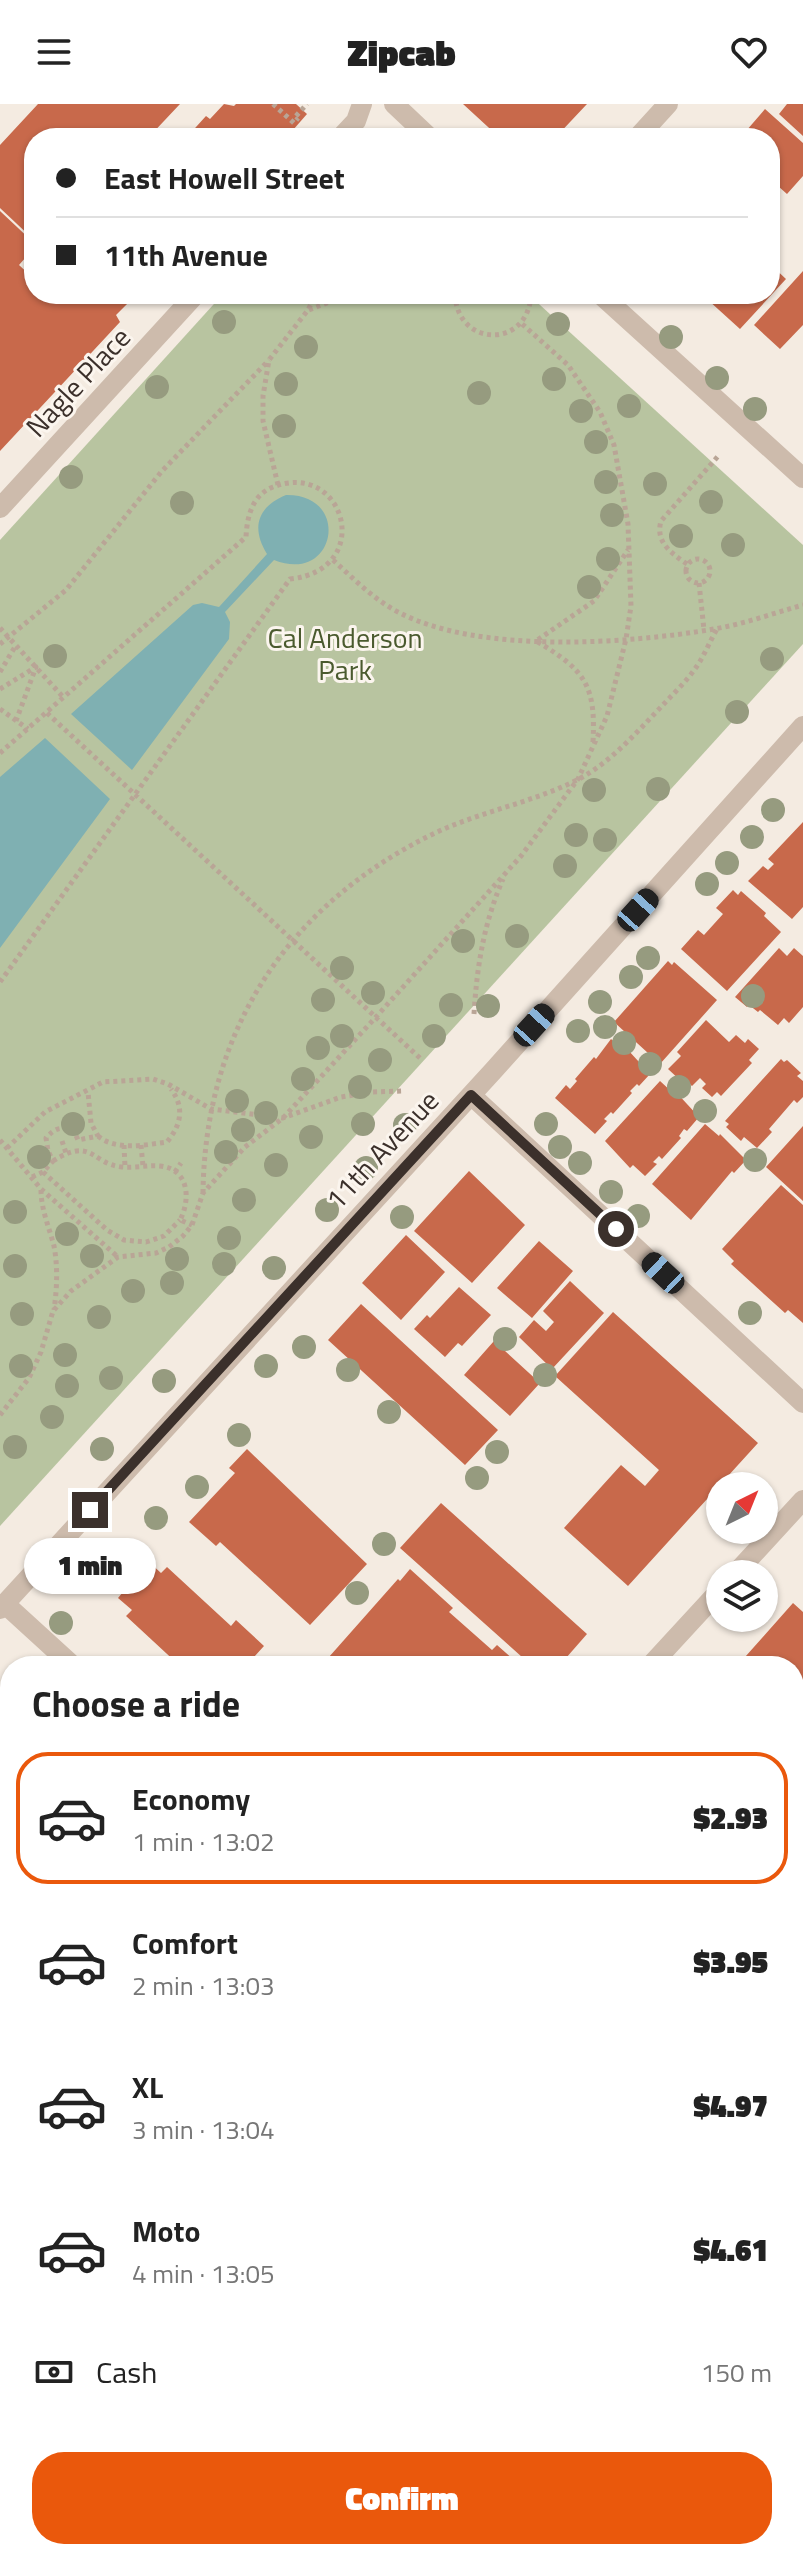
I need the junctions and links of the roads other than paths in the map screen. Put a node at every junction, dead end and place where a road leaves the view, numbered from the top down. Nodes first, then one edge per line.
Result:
1 (362, 104) edge
2 (394, 104) edge
3 (668, 104) edge
4 (349, 128) edge
5 (419, 128) edge
6 (646, 128) edge
7 (187, 304) edge
8 (611, 304) edge
9 (803, 478) edge
10 (0, 508) edge
11 (803, 726) edge
12 (471, 1095) junction
13 (803, 1403) edge
14 (803, 1500) edge
15 (748, 1560) edge
16 (706, 1605) edge
17 (2, 1607) edge
18 (61, 1656) edge
19 (659, 1656) edge

1 - 4 street
2 - 5 street
3 - 6 street
7 - 10 street, Nagle Place
8 - 9 street
11 - 12 street, 11th Avenue
12 - 13 street
12 - 17 street, 11th Avenue
14 - 15 street
16 - 19 street
17 - 18 street

